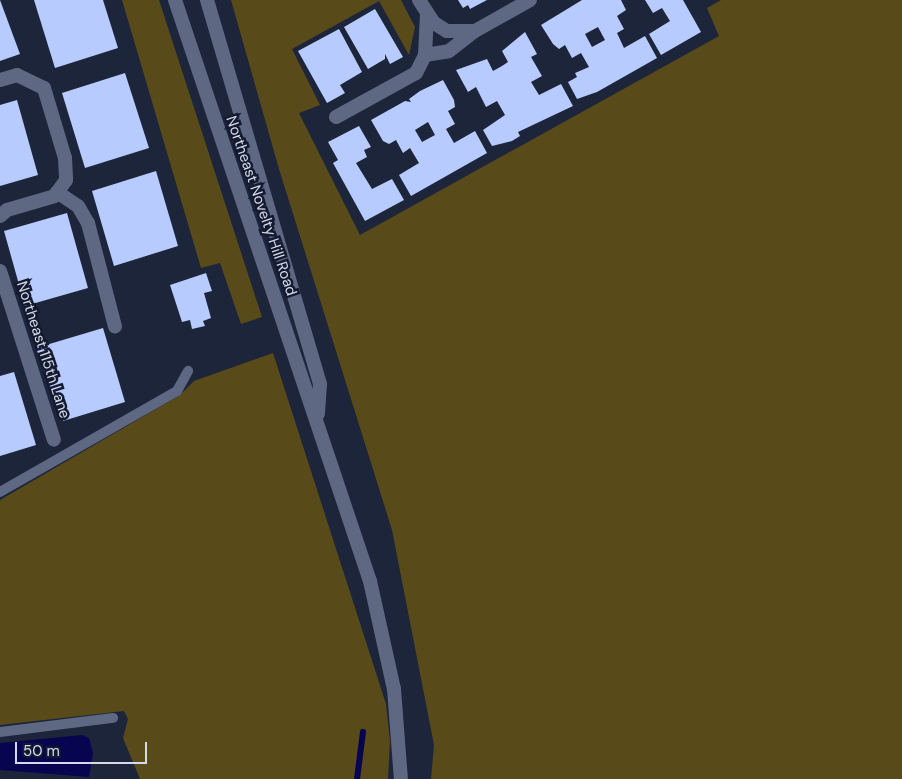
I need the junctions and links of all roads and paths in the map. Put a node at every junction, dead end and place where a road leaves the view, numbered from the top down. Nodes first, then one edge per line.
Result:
1 (175, 0) edge
2 (207, 0) edge
3 (419, 0) edge
4 (530, 0) edge
5 (427, 14) junction
6 (475, 31) junction
7 (426, 55) junction
8 (0, 80) edge
9 (336, 118) dead end
10 (57, 192) junction
11 (0, 216) edge
12 (0, 271) edge
13 (115, 327) dead end
14 (188, 371) dead end
15 (318, 422) junction
16 (54, 440) dead end
17 (0, 492) edge
18 (113, 718) dead end
19 (0, 732) edge
20 (401, 779) edge

1 - 15 main road, Northeast Novelty Hill Road
2 - 15 main road, Northeast Novelty Hill Road
3 - 5 main road
4 - 6 main road
5 - 6 main road
5 - 7 main road
6 - 7 main road
7 - 9 main road
8 - 10 main road
10 - 11 main road
10 - 13 main road
12 - 16 main road, Northeast 115th Lane
14 - 17 lane
15 - 20 main road, Northeast Novelty Hill Road
18 - 19 lane

